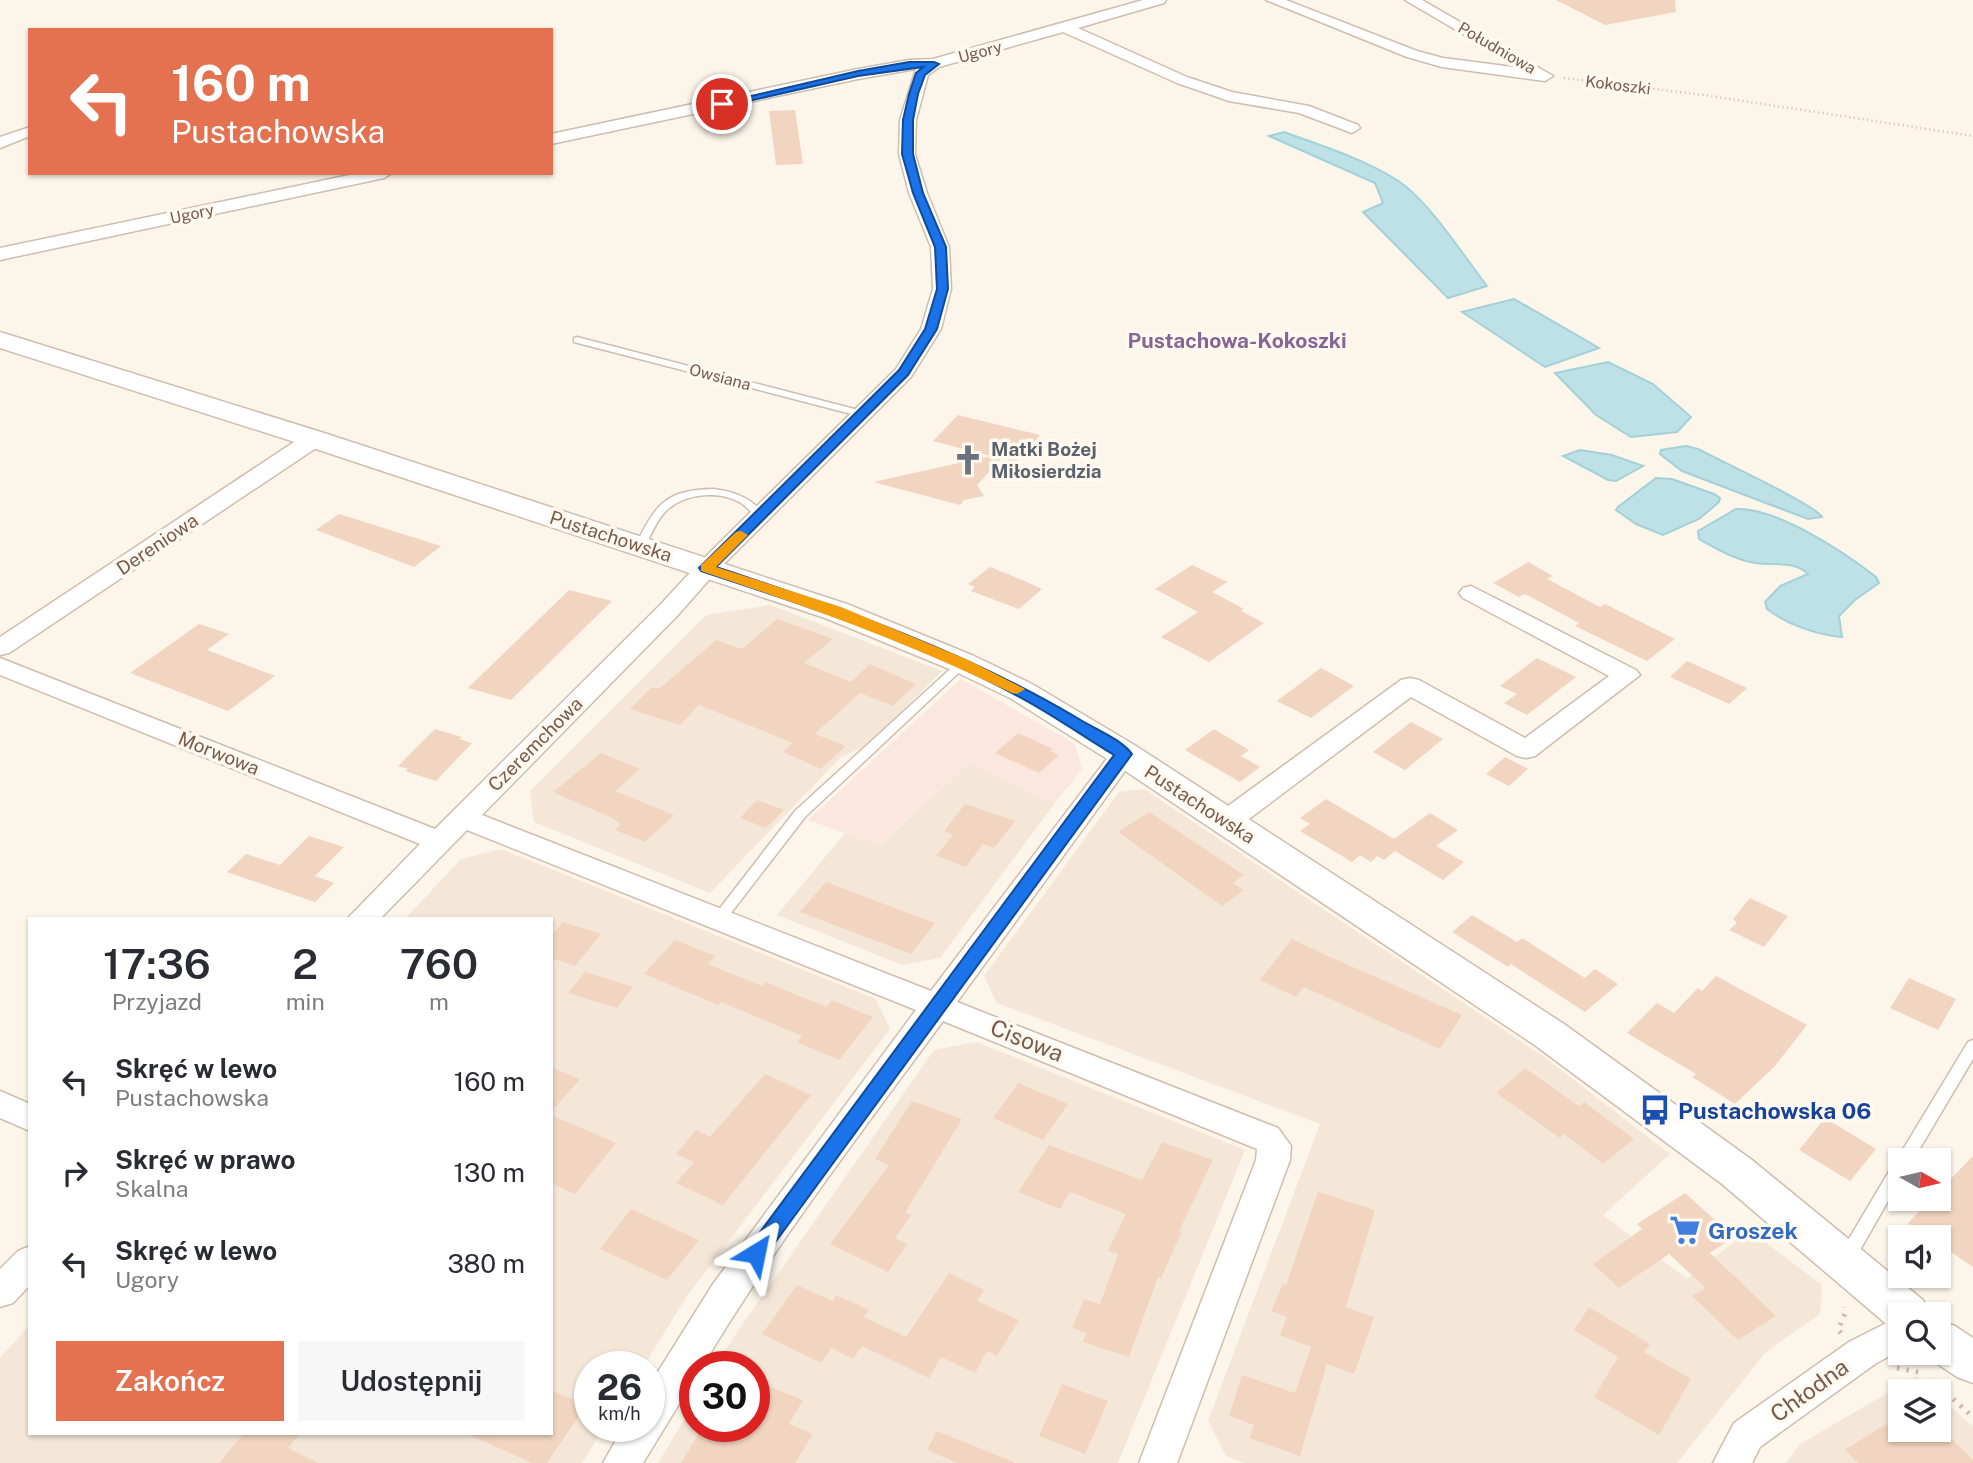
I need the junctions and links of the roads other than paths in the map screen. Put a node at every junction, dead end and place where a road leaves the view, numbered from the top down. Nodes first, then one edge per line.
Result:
1 (1159, 0) edge
2 (1272, 0) edge
3 (1412, 0) edge
4 (1066, 28) junction
5 (934, 64) junction
6 (1352, 128) dead end
7 (28, 131) edge
8 (553, 139) edge
9 (0, 143) edge
10 (375, 175) edge
11 (0, 254) edge
12 (0, 340) edge
13 (578, 340) dead end
14 (863, 414) junction
15 (314, 439) junction
16 (761, 516) junction
17 (640, 546) junction
18 (706, 568) junction
19 (1471, 593) dead end
20 (0, 648) edge
21 (963, 663) junction
22 (0, 666) edge
23 (1124, 754) junction
24 (461, 817) junction
25 (1227, 821) junction
26 (438, 841) junction
27 (364, 917) edge
28 (719, 919) junction
29 (939, 1005) junction
30 (1973, 1046) edge
31 (0, 1104) edge
32 (28, 1117) edge
33 (1912, 1148) edge
34 (1888, 1187) edge
35 (1844, 1262) junction
36 (28, 1263) edge
37 (0, 1292) edge
38 (1892, 1302) edge
39 (1888, 1338) edge
40 (1951, 1348) edge
41 (1973, 1363) edge
42 (665, 1394) edge
43 (635, 1442) edge
44 (1160, 1462) edge
45 (622, 1463) edge
46 (1732, 1463) edge

1 - 4 street, Ugory
2 - 3 street, Południowa
4 - 5 street, Ugory
4 - 6 street
5 - 8 street, Ugory
5 - 14 street, Czeremchowa
7 - 9 street
10 - 11 street, Ugory
12 - 15 street, Pustachowska
13 - 14 lane, Owsiana
14 - 16 street, Czeremchowa
15 - 17 street, Pustachowska
15 - 20 street, Dereniowa
16 - 17 lane
16 - 18 street, Czeremchowa
17 - 18 street, Pustachowska
18 - 21 street, Pustachowska
18 - 24 street, Czeremchowa
19 - 25 street
21 - 23 street, Pustachowska
21 - 28 lane
22 - 26 street, Morwowa
23 - 25 street, Pustachowska
23 - 29 street
24 - 26 street, Czeremchowa
24 - 28 street, Cisowa
25 - 35 street, Pustachowska
26 - 27 street, Czeremchowa
28 - 29 street, Cisowa
29 - 42 street
29 - 44 street, Cisowa
30 - 33 lane
31 - 32 street
34 - 35 lane
35 - 38 street, Pustachowska
36 - 37 street
39 - 46 street, Chłodna
40 - 41 street
43 - 45 street

